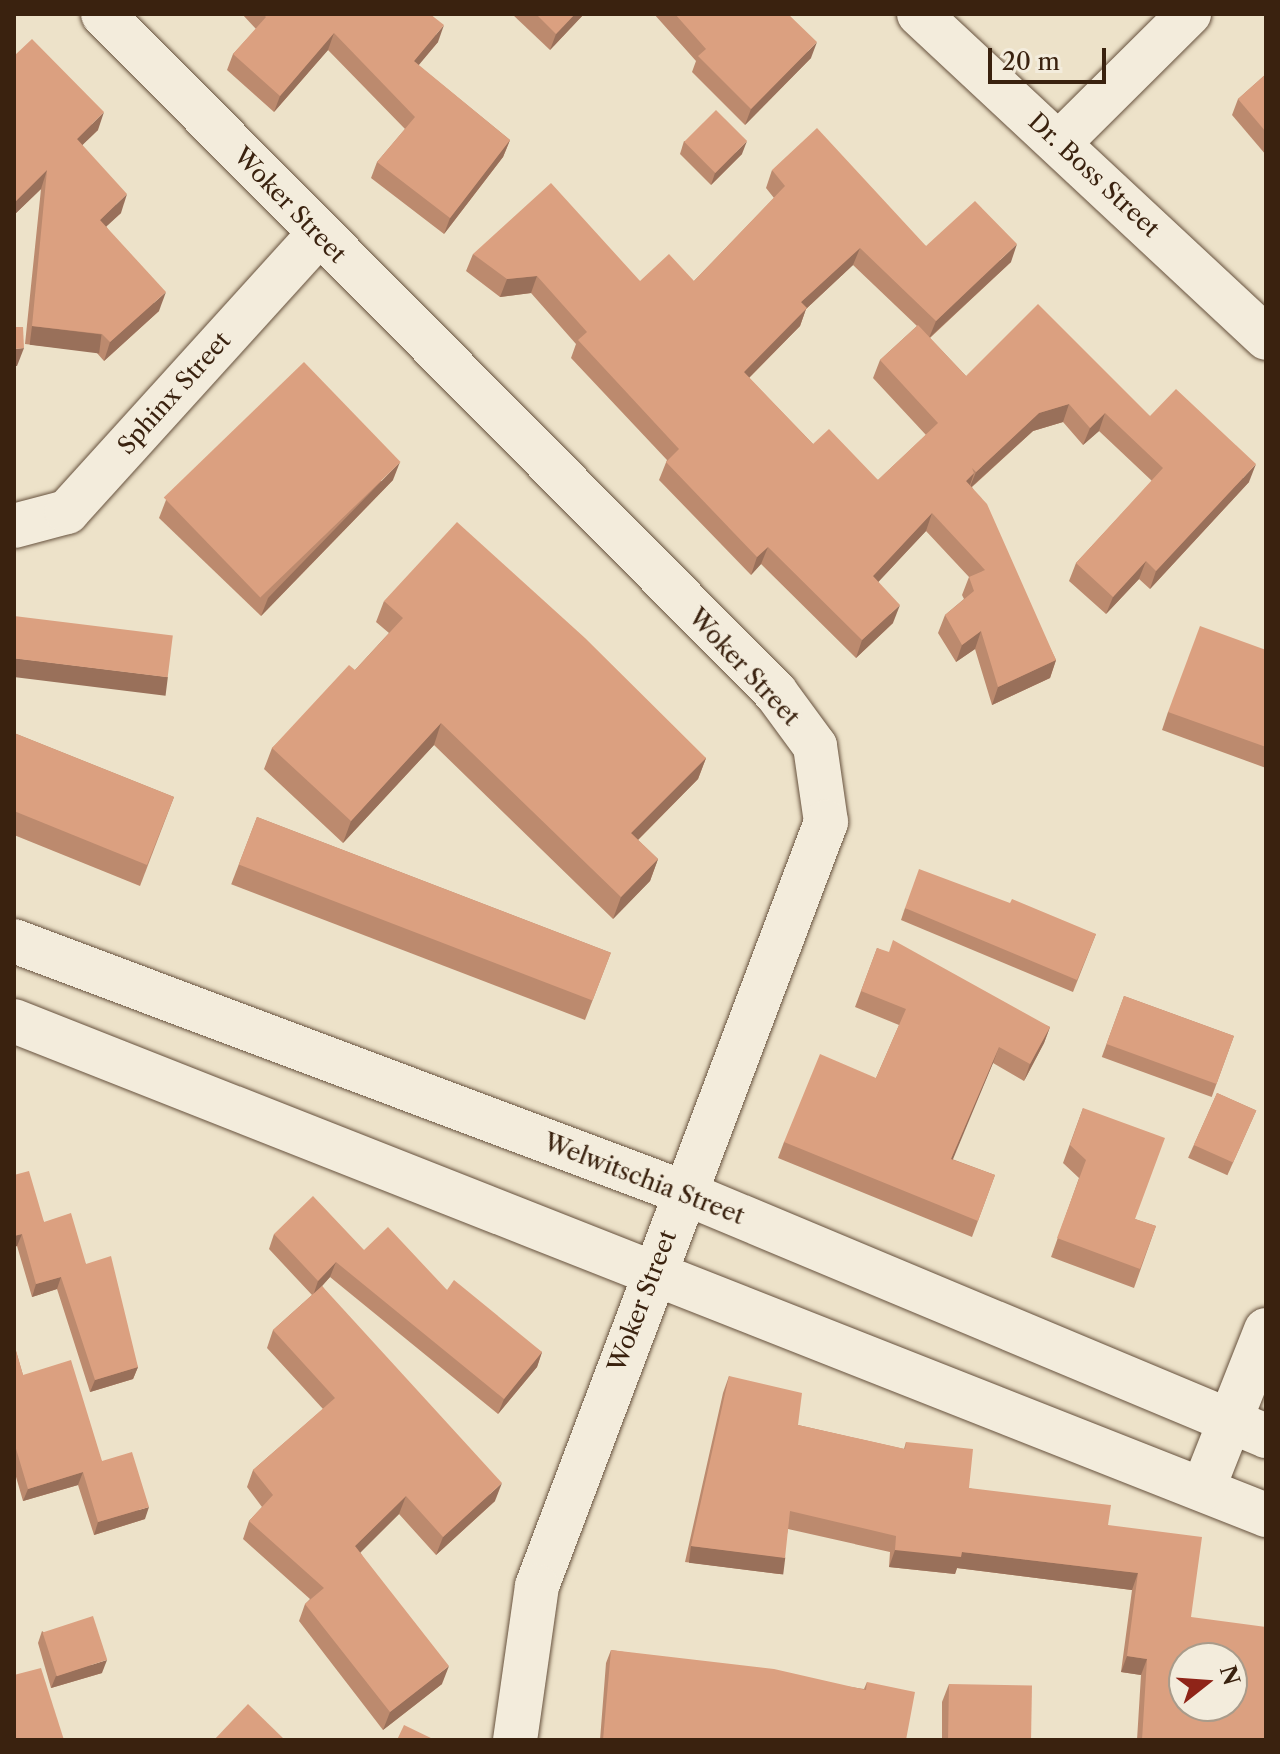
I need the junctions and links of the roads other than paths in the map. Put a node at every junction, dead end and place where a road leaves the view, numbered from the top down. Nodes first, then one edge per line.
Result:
1 (103, 14) edge
2 (919, 14) edge
3 (1189, 14) edge
4 (1060, 142) junction
5 (318, 235) junction
6 (1266, 338) edge
7 (14, 526) edge
8 (14, 941) edge
9 (14, 1021) edge
10 (685, 1193) junction
11 (654, 1270) junction
12 (1266, 1330) edge
13 (1247, 1429) edge
14 (1203, 1489) junction
15 (1266, 1515) edge
16 (515, 1740) edge

1 - 5 street, Woker Street
2 - 4 street, Dr. Boss Street
3 - 4 street
4 - 6 street, Dr. Boss Street
5 - 7 street, Sphinx Street
5 - 10 street, Woker Street
8 - 10 street, Welwitschia Street
9 - 11 street
10 - 11 street, Woker Street
10 - 13 street, Welwitschia Street
11 - 14 street
11 - 16 street, Woker Street
12 - 13 street
13 - 14 street
14 - 15 street

